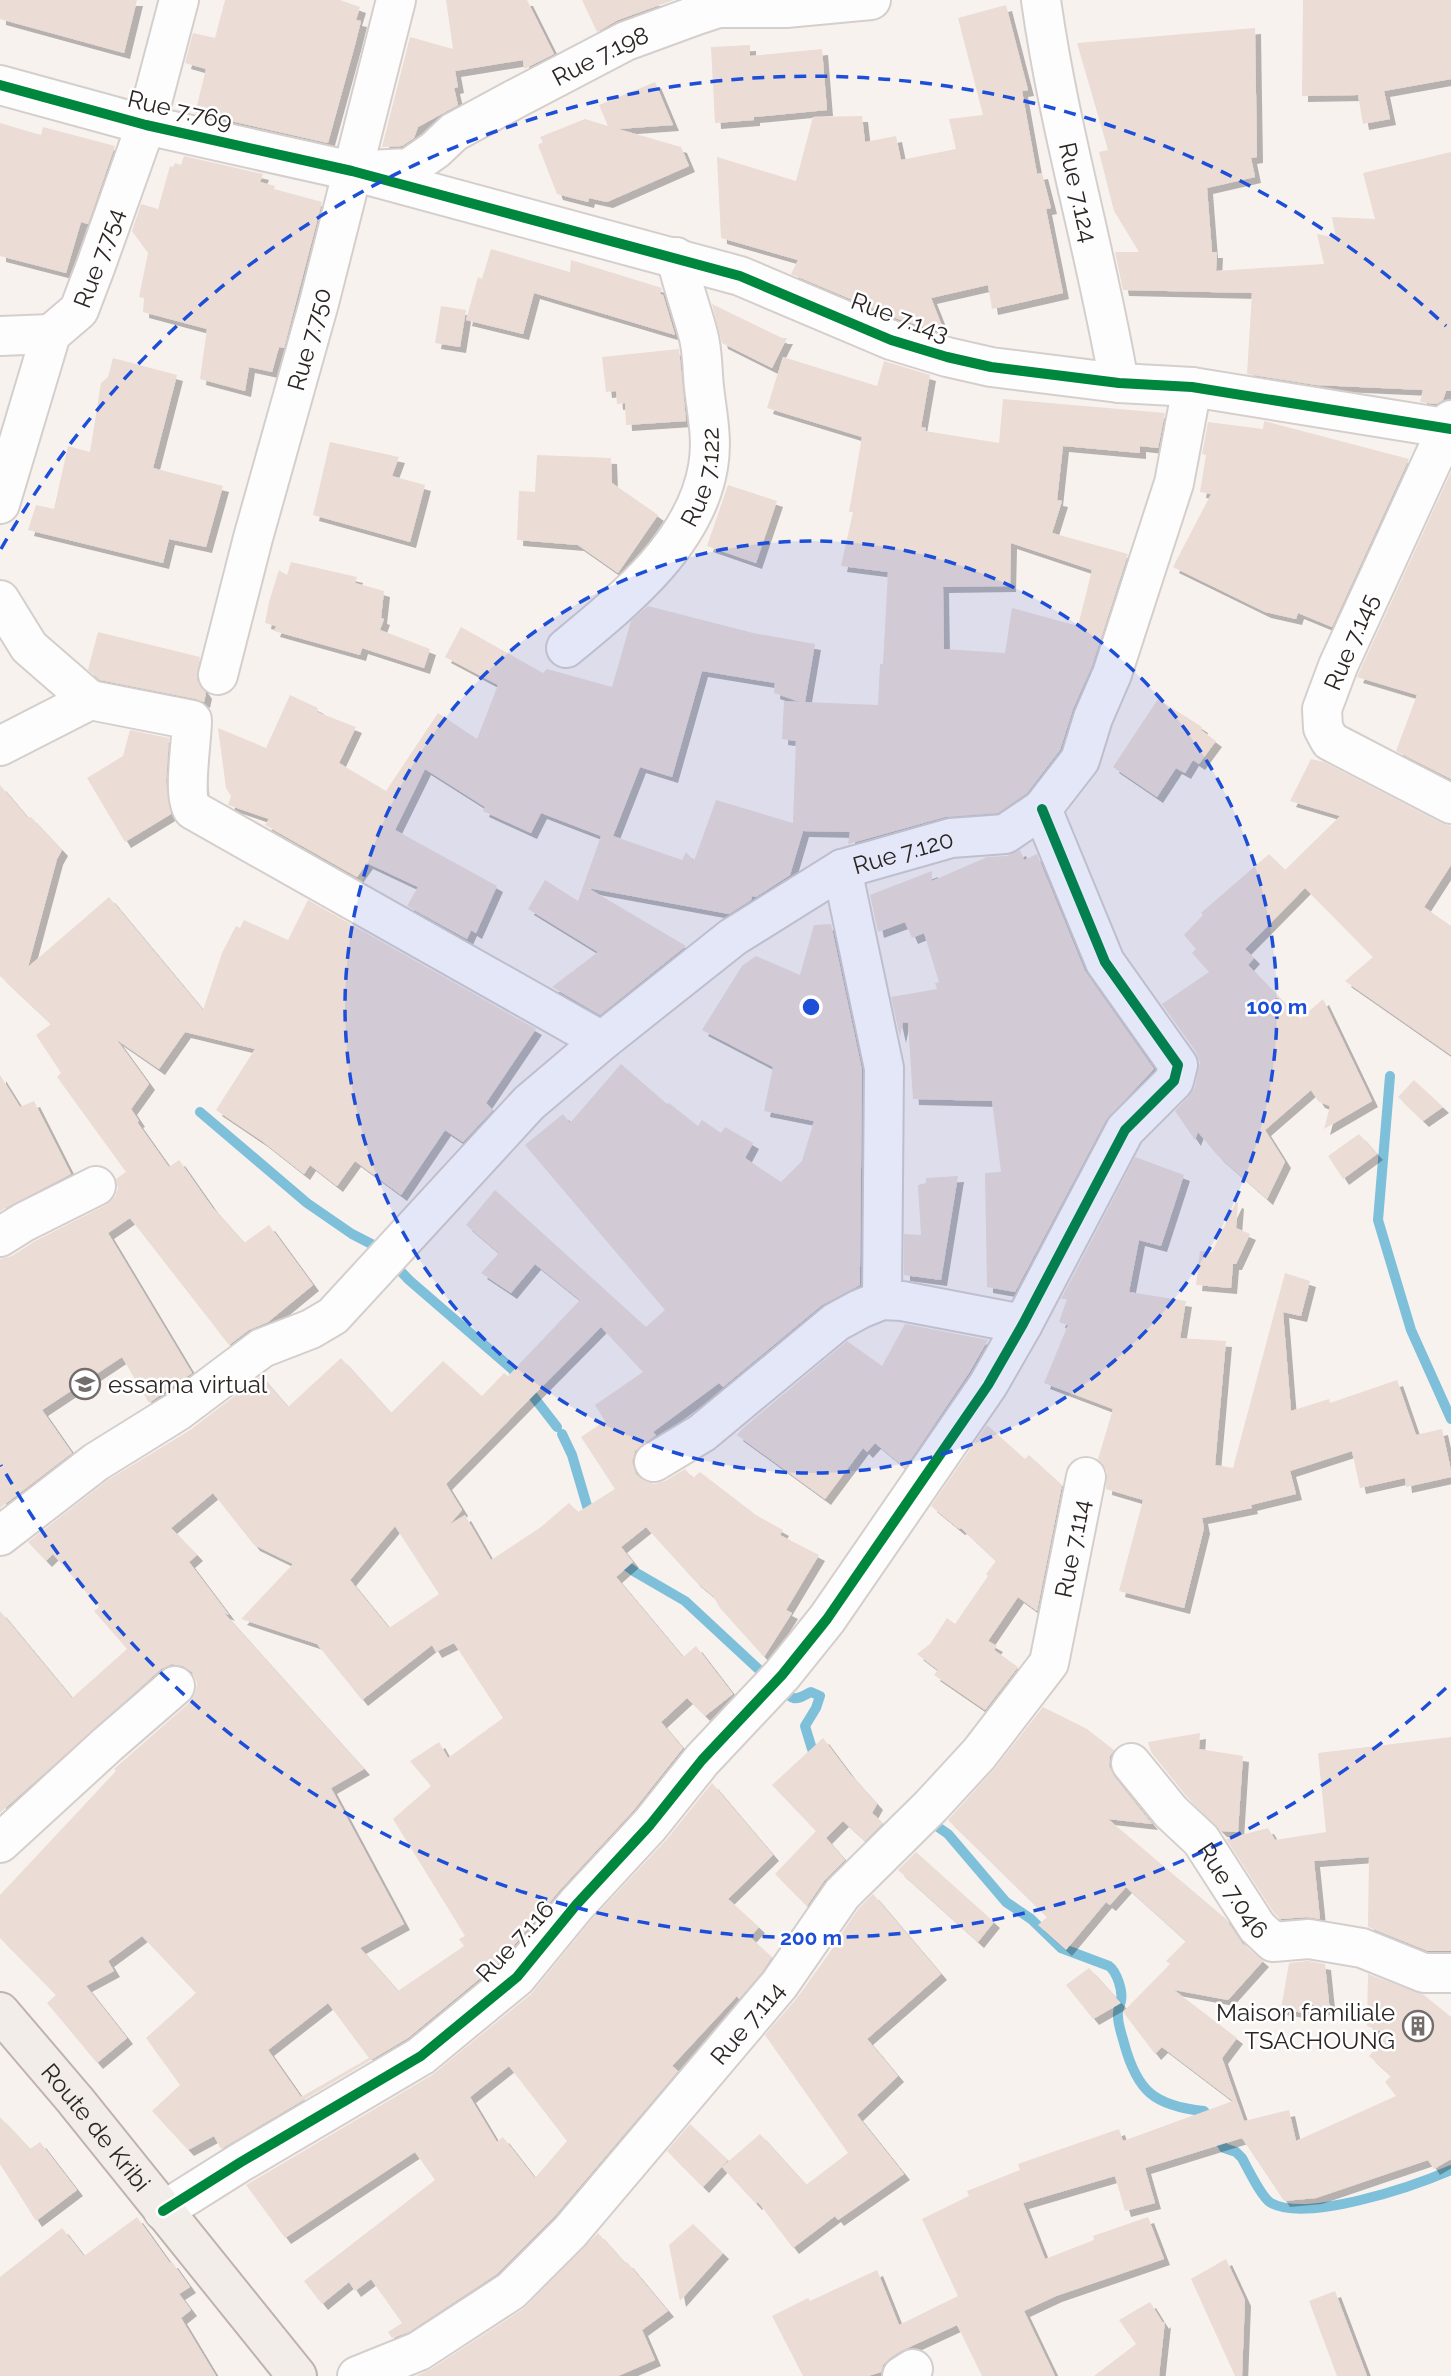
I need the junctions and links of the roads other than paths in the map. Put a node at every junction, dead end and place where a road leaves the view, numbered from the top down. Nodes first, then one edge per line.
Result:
1 (179, 0) edge
2 (396, 0) edge
3 (871, 0) edge
4 (1041, 0) edge
5 (0, 85) edge
6 (146, 125) junction
7 (352, 171) junction
8 (676, 257) junction
9 (51, 334) junction
10 (0, 337) edge
11 (1119, 383) junction
12 (1192, 387) junction
13 (1450, 426) edge
14 (0, 504) edge
15 (0, 600) edge
16 (566, 648) dead end
17 (218, 676) dead end
18 (90, 700) junction
19 (0, 746) edge
20 (1451, 804) edge
21 (1042, 809) junction
22 (842, 869) junction
23 (602, 1041) junction
24 (96, 1186) dead end
25 (0, 1237) edge
26 (882, 1300) junction
27 (1023, 1324) junction
28 (654, 1462) dead end
29 (1086, 1477) dead end
30 (0, 1536) edge
31 (175, 1686) dead end
32 (1130, 1763) dead end
33 (0, 1843) edge
34 (1451, 1973) edge
35 (0, 2012) edge
36 (163, 2211) junction
37 (297, 2376) edge
38 (357, 2376) edge

1 - 6 street, Rue 7.754
2 - 7 street, Rue 7.750
3 - 7 street, Rue 7.198
4 - 11 street, Rue 7.124
5 - 6 street, Rue 7.769
6 - 7 street, Rue 7.769
6 - 9 street, Rue 7.754
7 - 8 street, Rue 7.143
7 - 17 street, Rue 7.750
8 - 11 street, Rue 7.143
8 - 16 street, Rue 7.122
9 - 10 street
9 - 14 street
11 - 12 street, Rue 7.143
12 - 13 street, Rue 7.143
12 - 21 street, Rue 7.120
13 - 20 street, Rue 7.145
15 - 18 street
18 - 19 street
18 - 23 street
21 - 22 street, Rue 7.120
21 - 27 street, Rue 7.116
22 - 23 street
22 - 26 street, Rue 7.120
23 - 30 street
24 - 25 street
26 - 27 street
26 - 28 street
27 - 36 street, Rue 7.116
29 - 38 street, Rue 7.114
31 - 33 street
32 - 34 street, Rue 7.046
35 - 36 main road, Route de Kribi
36 - 37 main road, Route de Kribi

